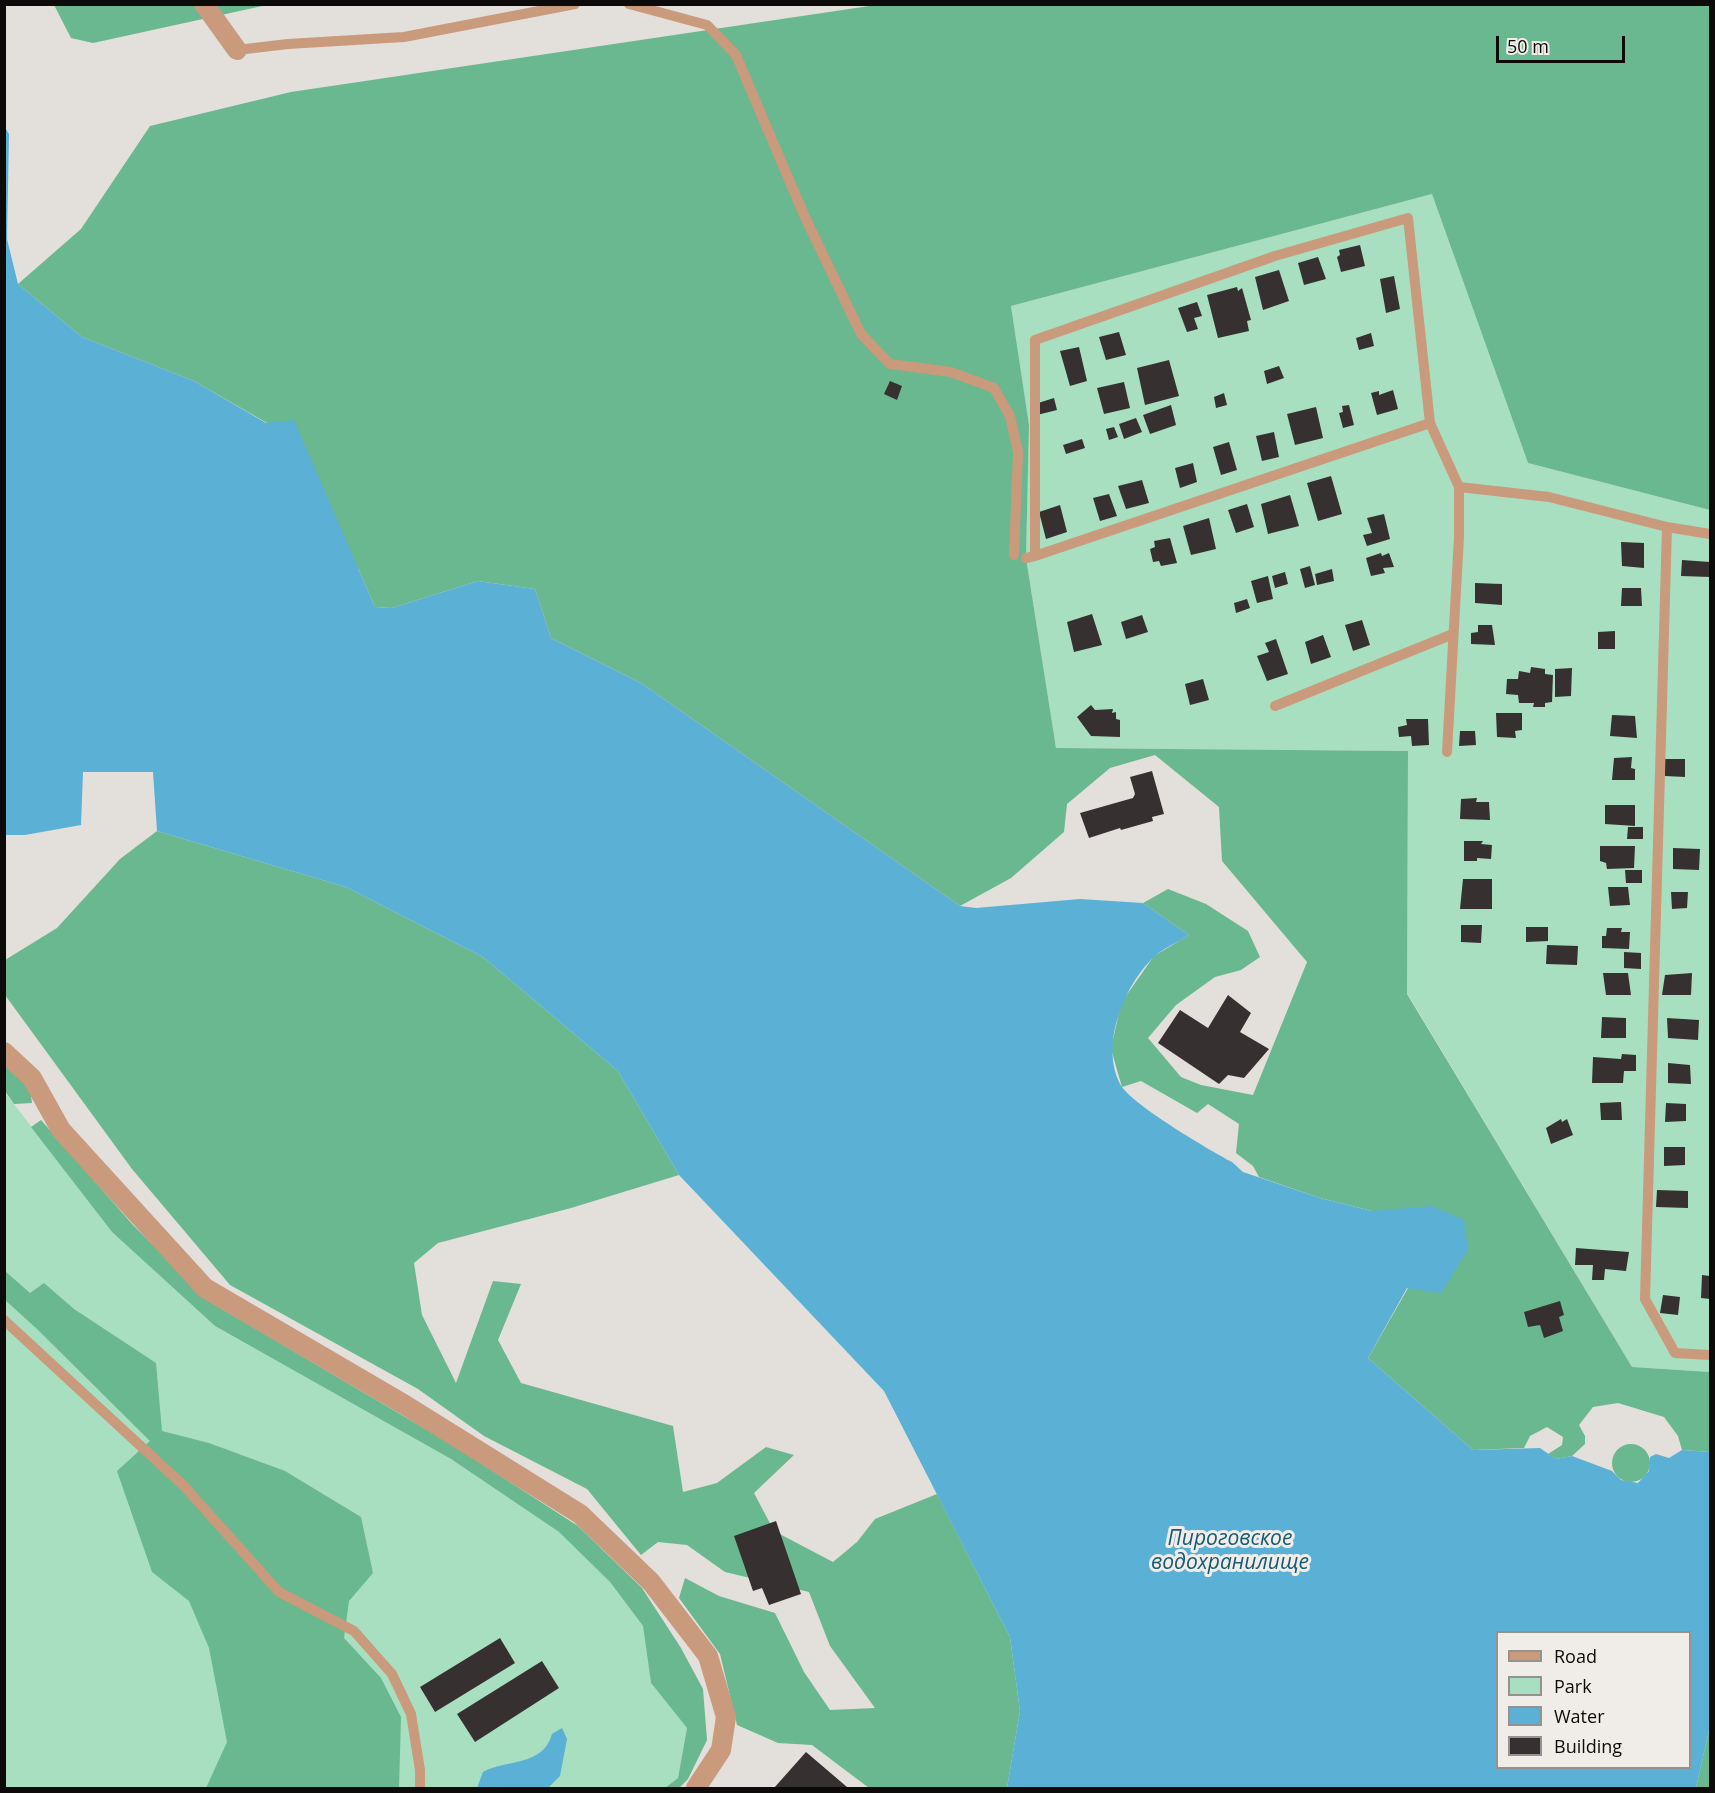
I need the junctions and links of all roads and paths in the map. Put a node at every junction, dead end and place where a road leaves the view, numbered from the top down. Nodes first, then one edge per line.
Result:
1 (204, 4) edge
2 (575, 4) edge
3 (629, 4) edge
4 (237, 50) joint
5 (1430, 423) junction
6 (1459, 487) junction
7 (1667, 527) junction
8 (1710, 534) edge
9 (1014, 555) dead end
10 (1453, 634) junction
11 (1275, 706) dead end
12 (1447, 752) dead end
13 (4, 1052) edge
14 (4, 1320) edge
15 (1710, 1355) edge
16 (420, 1788) edge
17 (696, 1788) edge

1 - 4 street
2 - 4 lane
3 - 9 lane
5 - 5 lane
5 - 6 lane
6 - 7 lane
6 - 10 lane
7 - 8 lane
7 - 15 lane
10 - 11 lane
10 - 12 lane
13 - 17 street
14 - 16 lane

